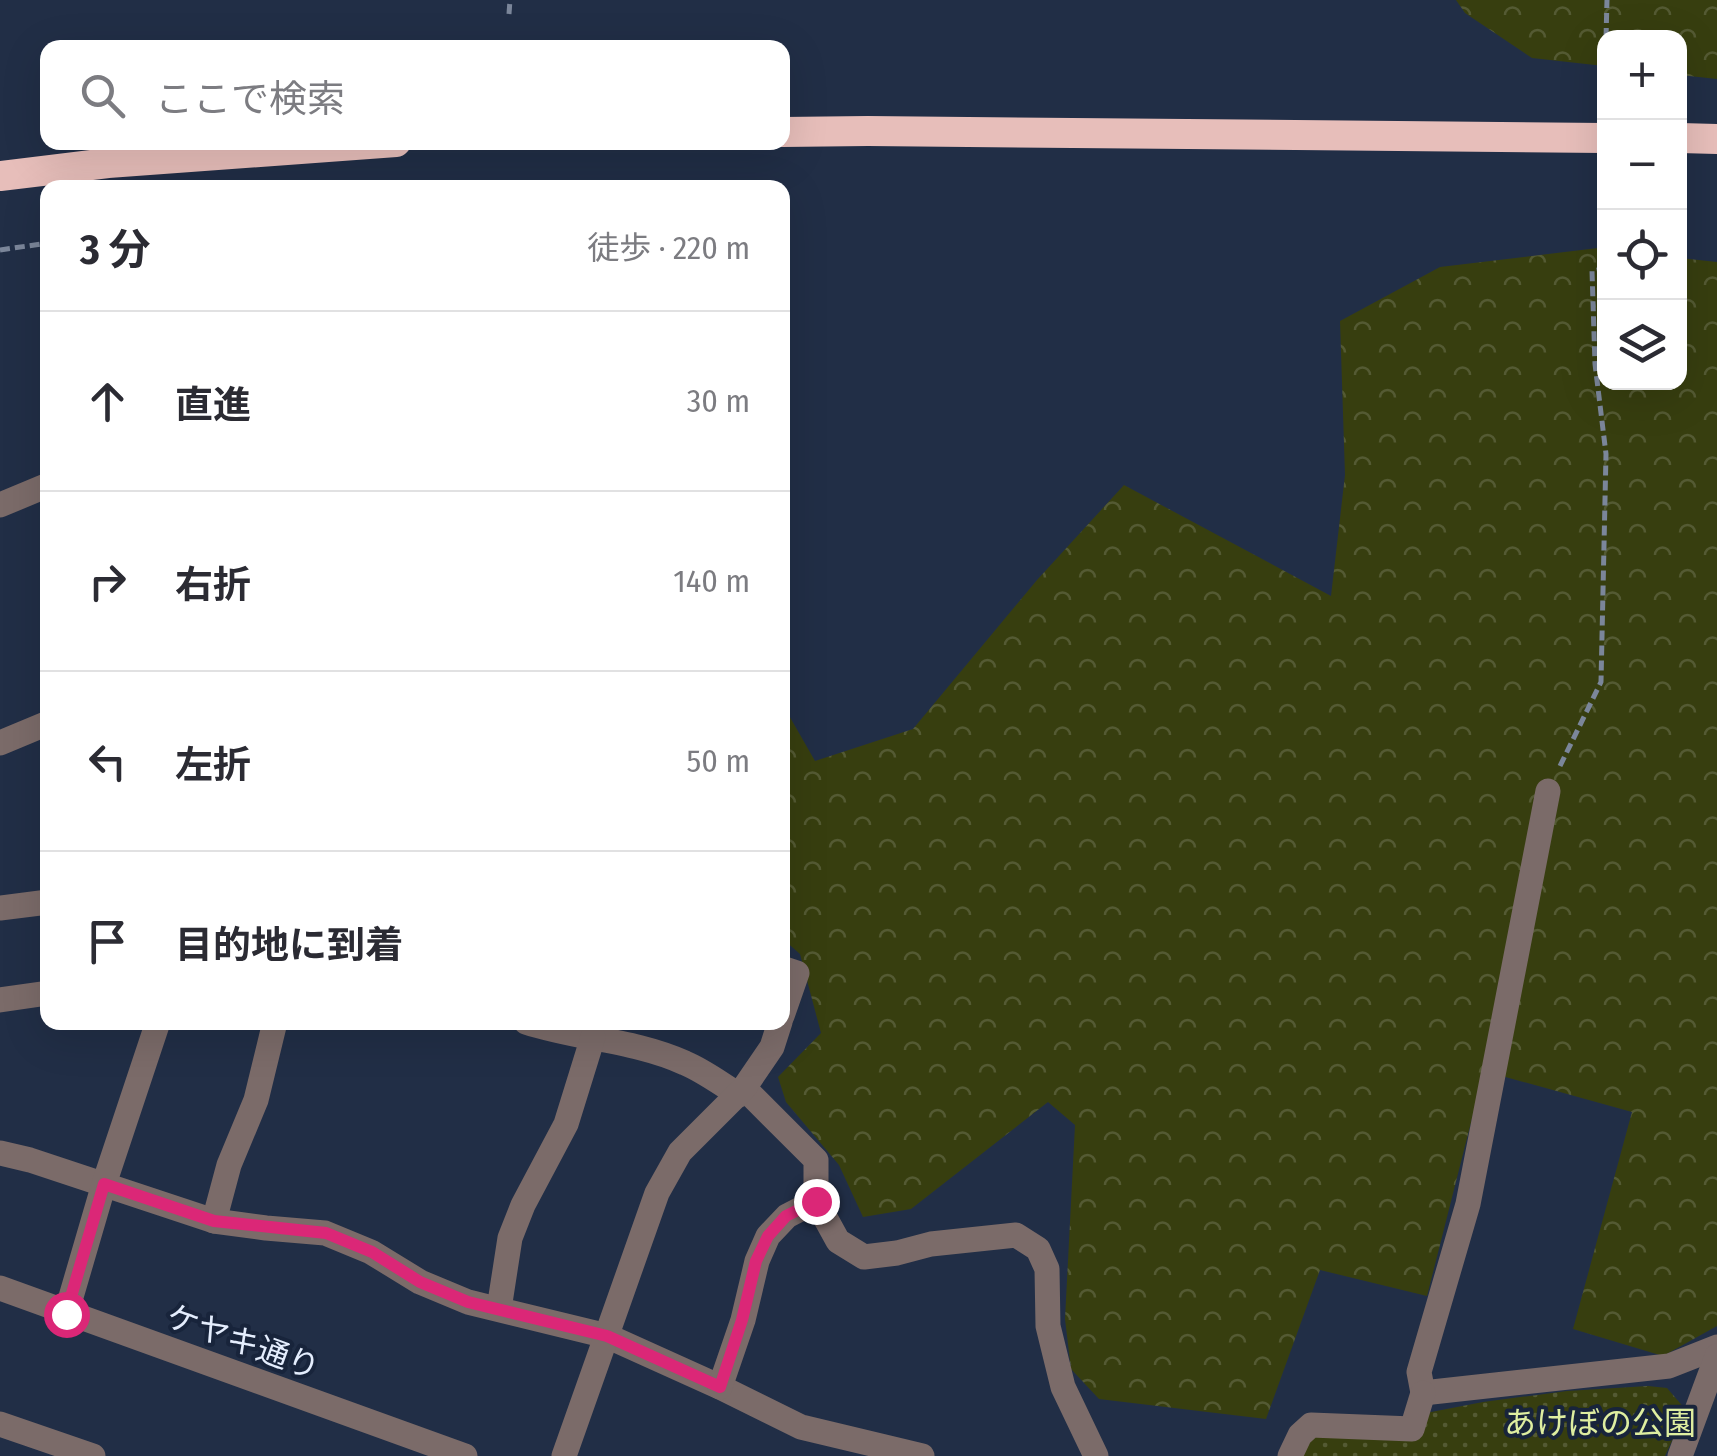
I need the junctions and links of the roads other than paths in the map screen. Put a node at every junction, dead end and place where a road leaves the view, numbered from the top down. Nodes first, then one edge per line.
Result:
1 (790, 132) edge
2 (1597, 138) edge
3 (1687, 138) edge
4 (1717, 139) edge
5 (286, 150) edge
6 (0, 176) edge
7 (40, 488) edge
8 (0, 505) edge
9 (40, 729) edge
10 (0, 743) edge
11 (1548, 791) road end
12 (40, 903) edge
13 (0, 908) edge
14 (790, 971) edge
15 (790, 993) edge
16 (40, 994) edge
17 (0, 1000) edge
18 (155, 1030) edge
19 (273, 1030) edge
20 (551, 1030) edge
21 (777, 1030) edge
22 (593, 1037) junction
23 (741, 1091) junction
24 (0, 1153) edge
25 (104, 1184) junction
26 (816, 1201) junction
27 (214, 1221) junction
28 (0, 1288) edge
29 (499, 1308) junction
30 (66, 1314) junction
31 (607, 1336) junction
32 (1717, 1347) edge
33 (1717, 1356) edge
34 (720, 1387) junction
35 (1423, 1393) junction
36 (0, 1424) edge
37 (93, 1456) edge
38 (465, 1456) edge
39 (564, 1456) edge
40 (922, 1456) edge
41 (1096, 1456) edge
42 (1290, 1456) edge
43 (1680, 1456) edge

1 - 2 highway
3 - 4 highway
5 - 6 highway
7 - 8 street
9 - 10 street
11 - 35 street
12 - 13 street
14 - 15 street
16 - 17 street
18 - 25 street
19 - 27 street
20 - 22 street
21 - 23 street
22 - 23 street
22 - 29 street
23 - 26 street
23 - 31 street
24 - 25 street
25 - 27 street
25 - 30 street
26 - 34 street
26 - 41 street
27 - 29 street
28 - 30 street, ケヤキ通り
29 - 31 street
30 - 38 street, ケヤキ通り
31 - 34 street
31 - 39 street
32 - 35 street
33 - 43 street
34 - 40 street
35 - 42 street
36 - 37 street

